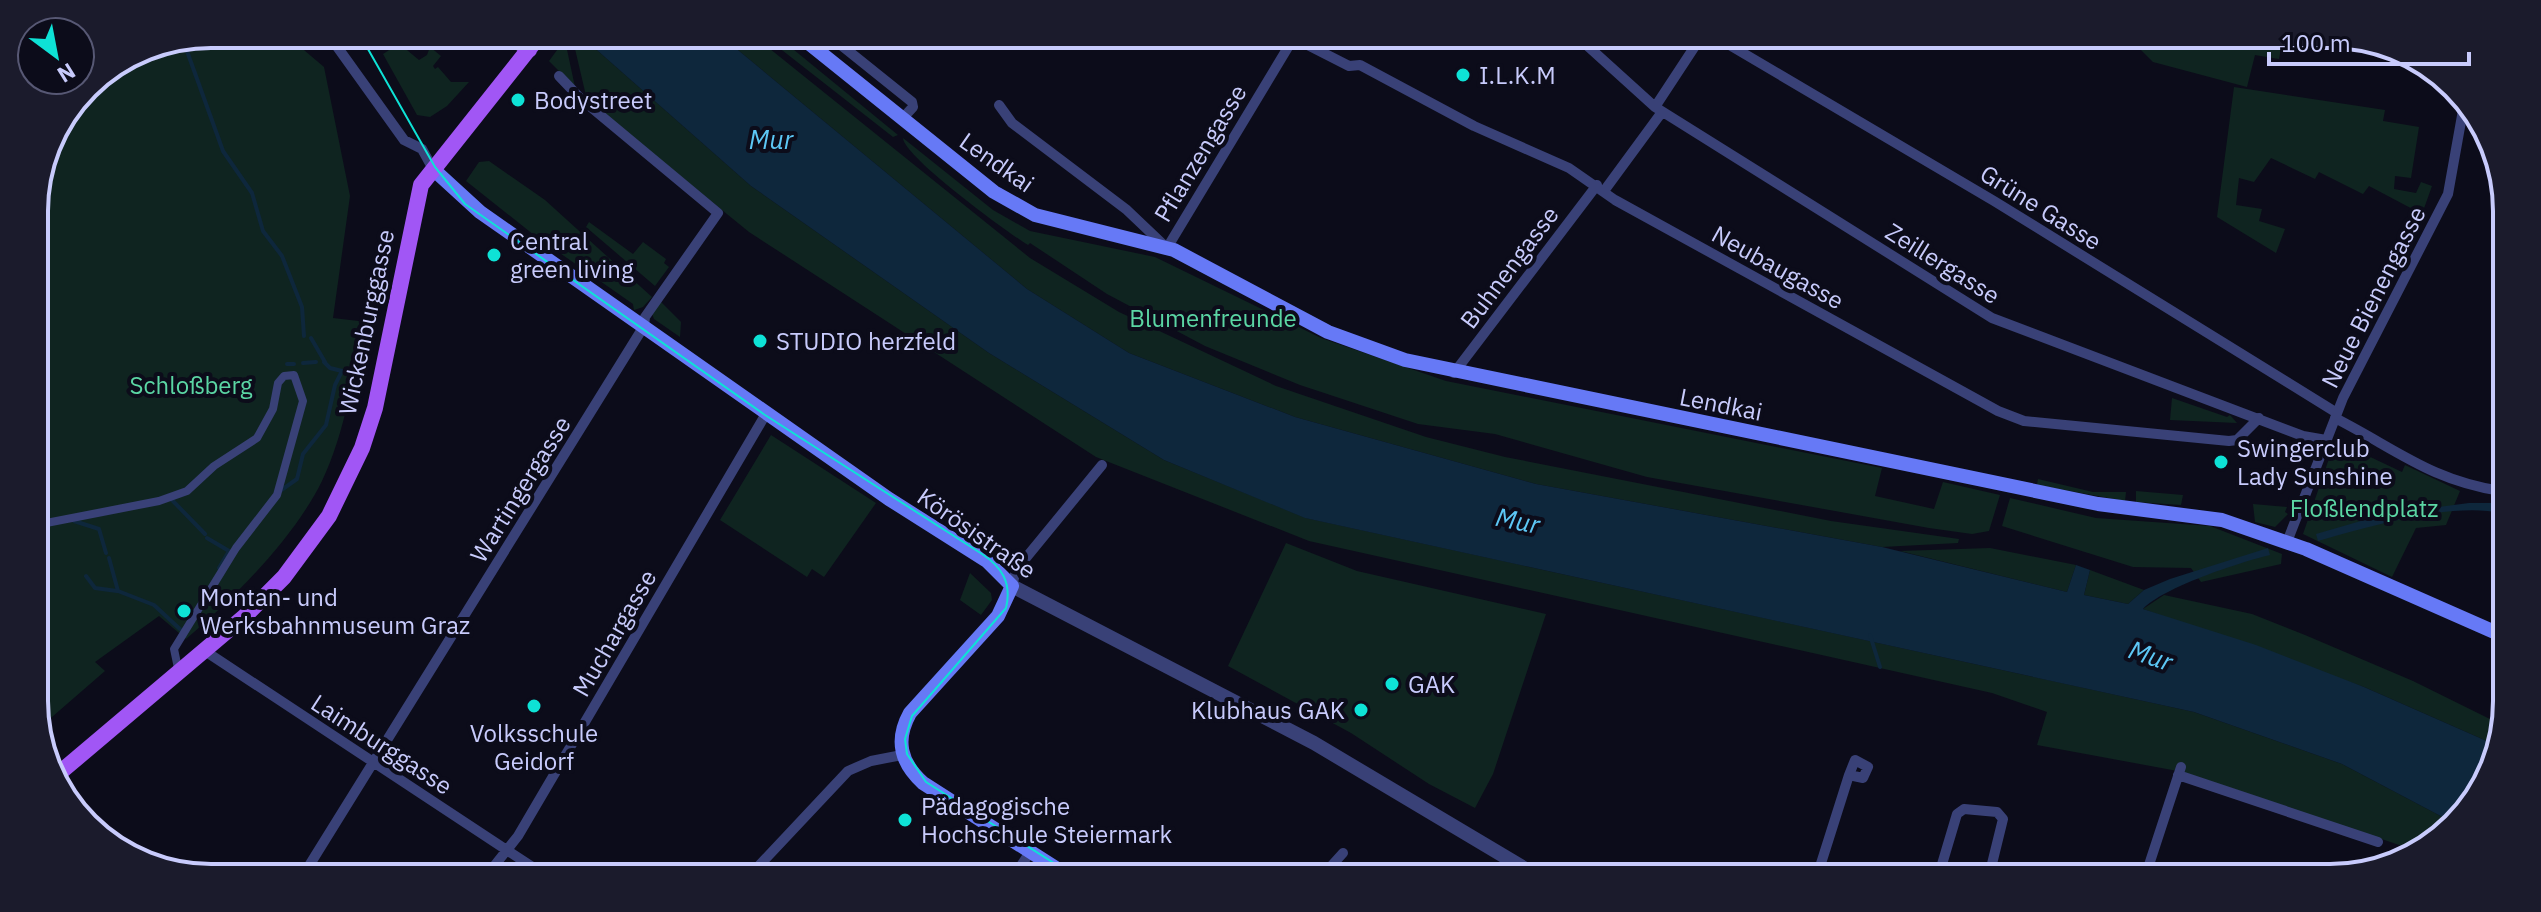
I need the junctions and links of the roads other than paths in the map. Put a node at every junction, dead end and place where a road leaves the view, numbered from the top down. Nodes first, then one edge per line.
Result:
1 (338, 48) edge
2 (527, 48) edge
3 (815, 48) edge
4 (845, 48) edge
5 (1289, 48) edge
6 (1313, 48) edge
7 (1590, 48) edge
8 (1694, 48) edge
9 (1735, 48) edge
10 (529, 50) joint
11 (559, 76) dead end
12 (999, 105) dead end
13 (1659, 109) junction
14 (2462, 116) edge
15 (902, 119) junction
16 (433, 169) junction
17 (1600, 188) junction
18 (1167, 248) junction
19 (644, 326) junction
20 (1454, 373) junction
21 (767, 412) junction
22 (2336, 415) junction
23 (2259, 418) junction
24 (2326, 440) junction
25 (1102, 465) dead end
26 (2493, 490) edge
27 (48, 523) edge
28 (2287, 542) junction
29 (1012, 586) junction
30 (2493, 631) edge
31 (205, 651) junction
32 (179, 673) junction
33 (902, 755) junction
34 (373, 761) junction
35 (1868, 767) dead end
36 (64, 769) edge
37 (2378, 842) dead end
38 (508, 851) junction
39 (1030, 852) junction
40 (1343, 853) dead end
41 (310, 864) edge
42 (496, 864) edge
43 (528, 864) edge
44 (761, 864) edge
45 (1022, 864) edge
46 (1049, 864) edge
47 (1333, 864) edge
48 (1517, 864) edge
49 (1821, 864) edge
50 (1942, 864) edge
51 (1992, 864) edge
52 (2149, 864) edge

1 - 16 street
2 - 10 main road
3 - 15 main road, Lendkai
4 - 15 street
5 - 18 street, Pflanzengasse
6 - 17 street, Neubaugasse
7 - 13 street, Zeillergasse
8 - 13 street, Buhnengasse
9 - 22 street, Grüne Gasse
10 - 16 main road, Wickenburggasse
11 - 19 street, Wartingergasse
12 - 18 street, Lendkai
13 - 17 street, Buhnengasse
13 - 23 street, Zeillergasse
14 - 22 street, Neue Bienengasse
15 - 18 main road, Lendkai
16 - 19 main road, Körösistraße
16 - 31 main road, Wickenburggasse
17 - 20 street, Buhnengasse
17 - 23 street, Neubaugasse
18 - 20 main road, Lendkai
19 - 21 main road, Körösistraße
19 - 34 street, Wartingergasse
20 - 28 main road, Lendkai
21 - 29 main road, Körösistraße
21 - 38 street, Muchargasse
22 - 24 street
22 - 26 street
23 - 24 street, Zeillergasse
24 - 28 street
25 - 29 street
27 - 32 street
28 - 30 main road, Lendkai
29 - 33 main road
29 - 48 street, Körösistraße
31 - 32 main road, Wickenburggasse
31 - 34 street, Laimburggasse
32 - 36 main road, Wickenburggasse
33 - 39 main road
33 - 44 street
34 - 38 street, Laimburggasse
34 - 41 street, Wartingergasse
35 - 49 street
37 - 52 street
38 - 42 street, Muchargasse
38 - 43 street, Laimburggasse
39 - 45 street
39 - 46 main road
40 - 47 street
50 - 51 street

